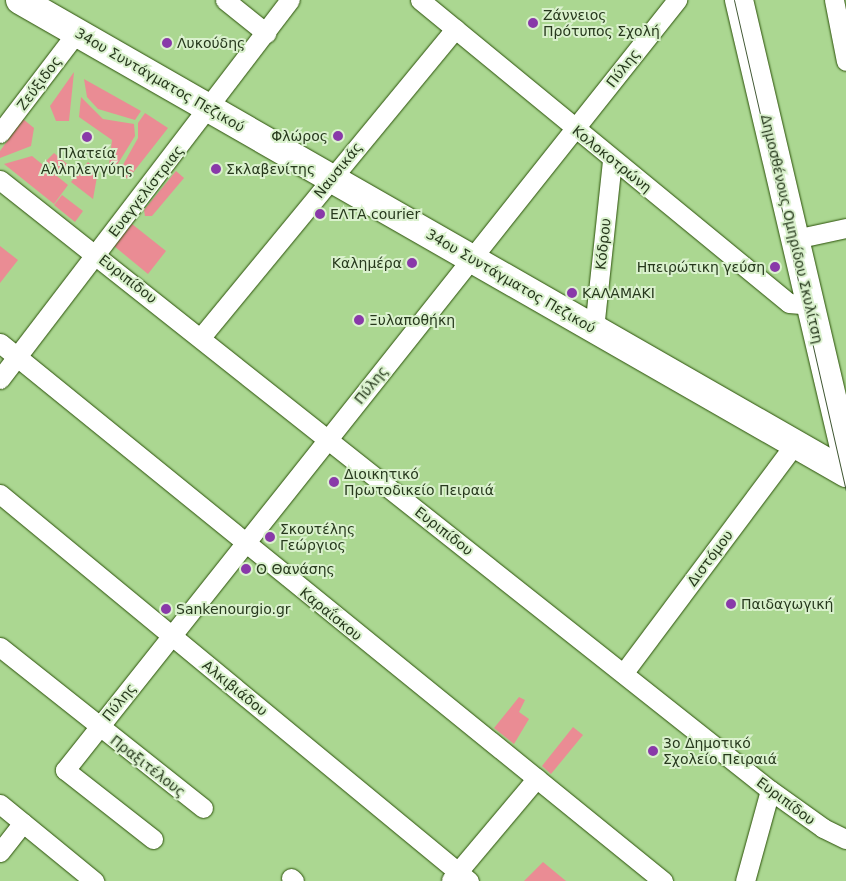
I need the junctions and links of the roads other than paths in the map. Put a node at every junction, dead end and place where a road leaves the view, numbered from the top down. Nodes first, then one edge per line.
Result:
1 (20, 0) edge
2 (225, 0) edge
3 (290, 0) edge
4 (420, 0) edge
5 (677, 0) edge
6 (739, 0) edge
7 (834, 0) edge
8 (455, 29) junction
9 (77, 32) junction
10 (266, 32) junction
11 (846, 61) edge
12 (210, 109) junction
13 (575, 129) junction
14 (0, 133) edge
15 (612, 160) junction
16 (332, 178) junction
17 (0, 180) edge
18 (846, 228) edge
19 (795, 239) junction
20 (97, 254) junction
21 (473, 259) junction
22 (810, 305) junction
23 (594, 329) junction
24 (202, 336) junction
25 (0, 343) edge
26 (17, 357) junction
27 (0, 379) edge
28 (326, 440) junction
29 (795, 444) junction
30 (846, 457) edge
31 (846, 473) edge
32 (0, 494) edge
33 (244, 544) junction
34 (172, 636) junction
35 (0, 647) edge
36 (625, 671) junction
37 (98, 728) junction
38 (537, 778) junction
39 (770, 790) junction
40 (0, 804) edge
41 (203, 808) dead end
42 (23, 823) junction
43 (153, 839) dead end
44 (846, 839) edge
45 (0, 852) edge
46 (459, 878) edge
47 (94, 881) edge
48 (663, 881) edge
49 (746, 881) edge

1 - 9 main road, 34ου Συντάγματος Πεζικού
2 - 10 street
3 - 10 street, Ευαγγελίστριας
4 - 8 street, Κολοκοτρώνη
5 - 13 street, Πύλης
6 - 19 main road, Δημοσθένους Ομηρίδου Σκυλίτση
7 - 11 street
8 - 13 street, Κολοκοτρώνη
8 - 16 street, Ναυσικάς
9 - 12 main road, 34ου Συντάγματος Πεζικού
9 - 14 street, Ζεύξιδος
10 - 12 street, Ευαγγελίστριας
12 - 16 main road, 34ου Συντάγματος Πεζικού
12 - 20 street, Ευαγγελίστριας
13 - 15 street, Κολοκοτρώνη
13 - 21 street, Πύλης
15 - 22 street, Κολοκοτρώνη
15 - 23 street, Κόδρου
16 - 21 main road, 34ου Συντάγματος Πεζικού
16 - 24 street, Ναυσικάς
17 - 20 street, Ευριπίδου
18 - 19 street
19 - 22 main road, Δημοσθένους Ομηρίδου Σκυλίτση
20 - 24 street, Ευριπίδου
20 - 26 street, Ευαγγελίστριας
21 - 23 main road, 34ου Συντάγματος Πεζικού
21 - 28 street, Πύλης
22 - 30 main road, Δημοσθένους Ομηρίδου Σκυλίτση
23 - 29 main road, 34ου Συντάγματος Πεζικού
24 - 28 street, Ευριπίδου
25 - 26 street, Καραΐσκου
26 - 27 street, Ευαγγελίστριας
26 - 33 street, Καραΐσκου
28 - 33 street, Πύλης
28 - 36 street, Ευριπίδου
29 - 31 main road, 34ου Συντάγματος Πεζικού
29 - 36 street, Διστόμου
32 - 34 street, Αλκιβιάδου
33 - 34 street, Πύλης
33 - 38 street, Καραΐσκου
34 - 37 street, Πύλης
34 - 46 street, Αλκιβιάδου
35 - 37 street, Πραξιτέλους
36 - 39 street, Ευριπίδου
37 - 41 street, Πραξιτέλους
37 - 43 street, Πύλης
38 - 46 street
38 - 48 street, Καραΐσκου
39 - 44 street, Ευριπίδου
39 - 49 street
40 - 42 street
42 - 45 street
42 - 47 street

